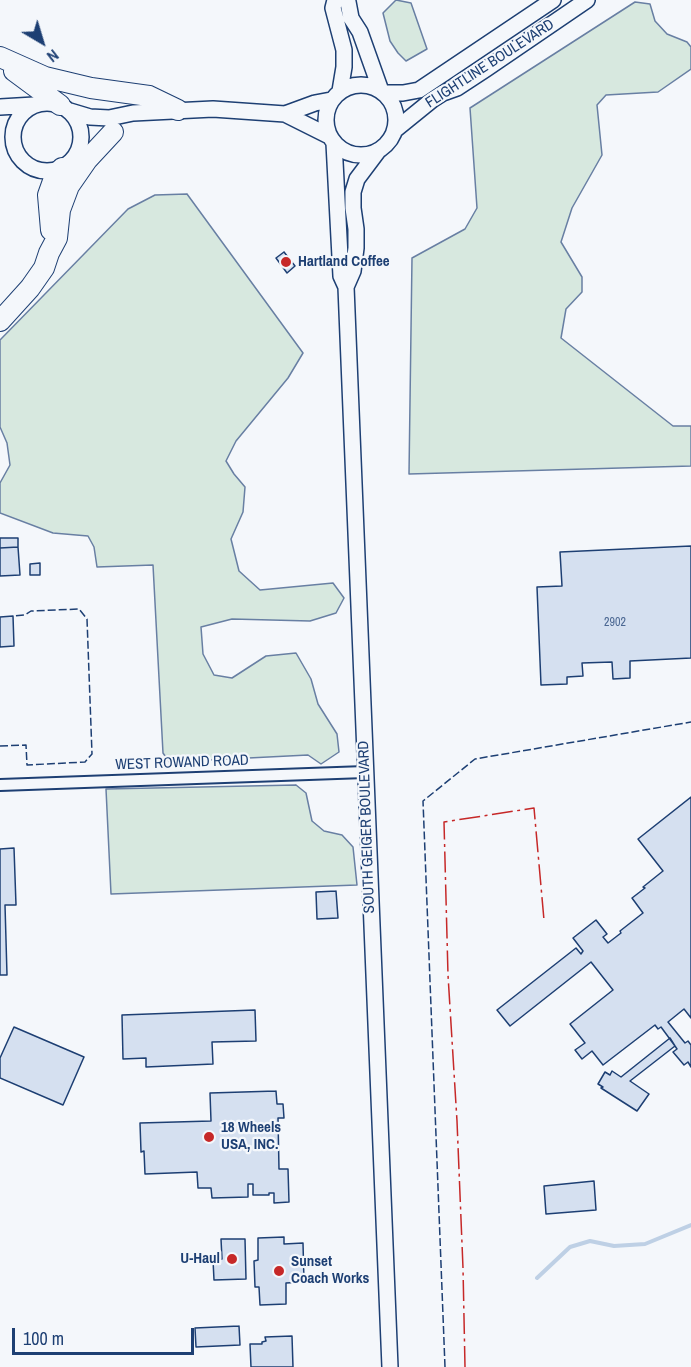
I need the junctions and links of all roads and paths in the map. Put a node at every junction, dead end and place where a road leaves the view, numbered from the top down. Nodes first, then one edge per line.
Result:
1 (335, 0) edge
2 (345, 0) edge
3 (553, 0) edge
4 (587, 0) edge
5 (0, 59) edge
6 (383, 92) junction
7 (335, 96) junction
8 (37, 104) junction
9 (0, 107) edge
10 (65, 108) junction
11 (168, 111) junction
12 (285, 114) junction
13 (395, 130) junction
14 (113, 132) junction
15 (0, 134) edge
16 (332, 139) junction
17 (378, 151) junction
18 (16, 152) junction
19 (78, 153) junction
20 (62, 168) junction
21 (49, 253) junction
22 (346, 287) junction
23 (0, 321) edge
24 (365, 772) junction
25 (0, 785) edge
26 (390, 1367) edge

1 - 7 street
2 - 6 street
3 - 6 street, FLIGHTLINE BOULEVARD
4 - 13 street, FLIGHTLINE BOULEVARD
5 - 10 highway
5 - 11 highway
6 - 7 street
6 - 13 street
7 - 12 street
7 - 16 street
8 - 9 street
8 - 10 street
8 - 18 street
10 - 11 street
10 - 19 street
11 - 12 street
11 - 14 street
12 - 16 street
13 - 17 street
14 - 19 street
14 - 21 highway
15 - 18 street
16 - 17 street
16 - 22 street, SOUTH GEIGER BOULEVARD
17 - 22 street, SOUTH GEIGER BOULEVARD
18 - 20 street
19 - 20 street
20 - 21 highway
21 - 23 highway
22 - 24 street, SOUTH GEIGER BOULEVARD
24 - 25 street, WEST ROWAND ROAD
24 - 26 street, SOUTH GEIGER BOULEVARD

